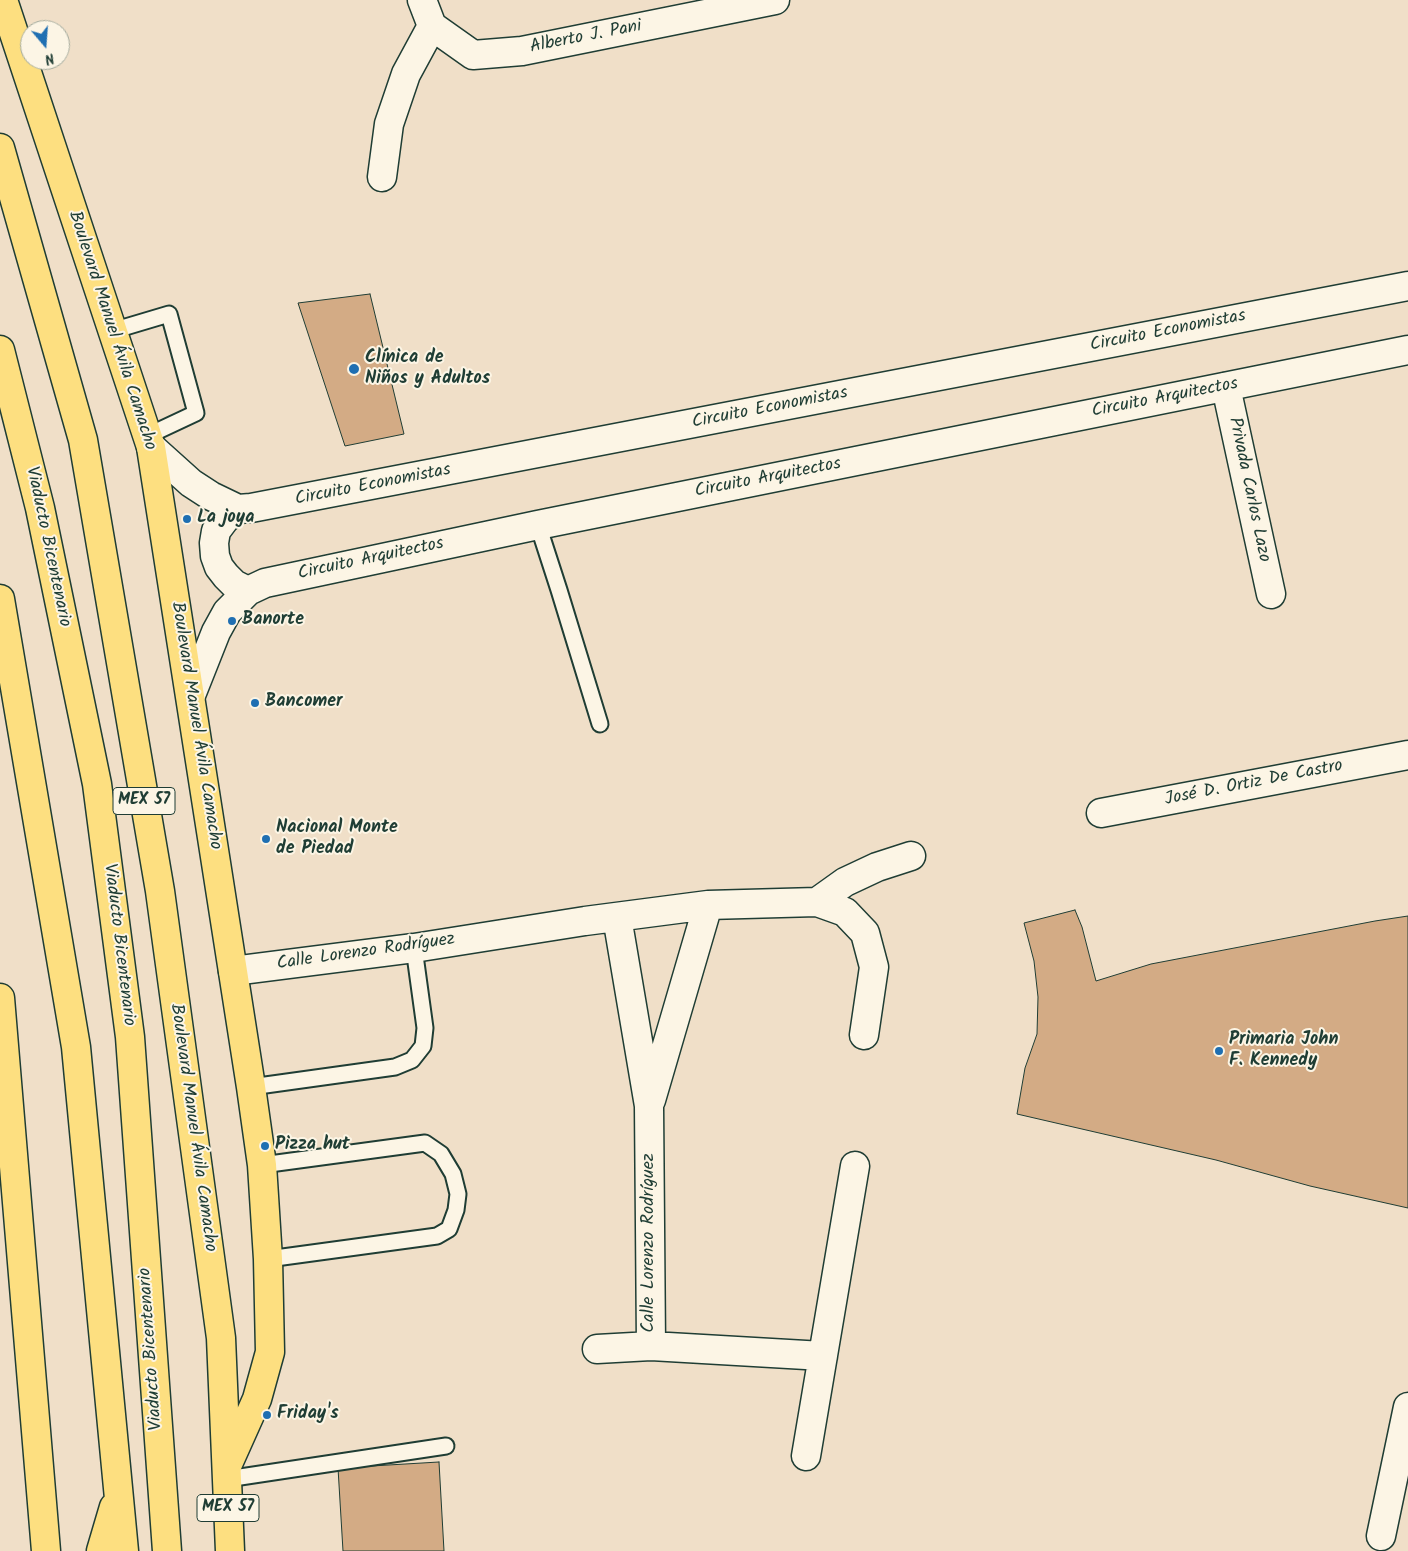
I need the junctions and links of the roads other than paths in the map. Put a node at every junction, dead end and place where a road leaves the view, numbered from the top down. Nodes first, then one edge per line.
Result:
1 (3, 0) edge
2 (422, 0) edge
3 (776, 0) edge
4 (432, 26) junction
5 (0, 148) edge
6 (382, 177) dead end
7 (1408, 286) edge
8 (112, 331) junction
9 (0, 350) edge
10 (1408, 350) edge
11 (1226, 387) junction
12 (149, 442) junction
13 (238, 509) junction
14 (538, 525) junction
15 (248, 591) junction
16 (1271, 594) dead end
17 (0, 599) edge
18 (191, 696) junction
19 (600, 724) dead end
20 (1408, 755) edge
21 (1101, 813) dead end
22 (911, 856) dead end
23 (817, 902) junction
24 (708, 905) junction
25 (617, 917) junction
26 (414, 948) junction
27 (233, 970) junction
28 (0, 998) edge
29 (864, 1035) dead end
30 (251, 1087) junction
31 (649, 1106) junction
32 (262, 1165) junction
33 (855, 1166) dead end
34 (268, 1259) junction
35 (651, 1346) junction
36 (597, 1349) dead end
37 (822, 1356) junction
38 (1408, 1407) edge
39 (446, 1446) dead end
40 (806, 1456) dead end
41 (227, 1472) junction
42 (118, 1491) junction
43 (1381, 1536) dead end
44 (46, 1551) edge
45 (101, 1551) edge
46 (124, 1551) edge
47 (167, 1551) edge
48 (230, 1551) edge

1 - 8 main road, Boulevard Manuel Ávila Camacho
2 - 4 street
3 - 4 street, Alberto J. Pani
4 - 6 street
5 - 41 main road, Boulevard Manuel Ávila Camacho / MEX 57
7 - 13 street, Circuito Economistas
8 - 12 main road, Boulevard Manuel Ávila Camacho
8 - 12 lane
9 - 47 main road, Viaducto Bicentenario
10 - 11 street, Circuito Arquitectos
11 - 14 street, Circuito Arquitectos
11 - 16 street, Privada Carlos Lazo
12 - 13 street
12 - 18 main road, Boulevard Manuel Ávila Camacho
13 - 15 street
14 - 15 street, Circuito Arquitectos
14 - 19 lane
15 - 18 street, Circuito Arquitectos
17 - 42 main road
18 - 27 main road, Boulevard Manuel Ávila Camacho
20 - 21 street, José D. Ortiz De Castro
22 - 23 street
23 - 24 street, Calle Lorenzo Rodríguez
23 - 29 street, Calle Lorenzo Rodríguez
24 - 25 street, Calle Lorenzo Rodríguez
24 - 31 street, Calle Lorenzo Rodríguez
25 - 26 street, Calle Lorenzo Rodríguez
25 - 31 street, Calle Lorenzo Rodríguez
26 - 27 street, Calle Lorenzo Rodríguez
26 - 30 lane
27 - 30 main road, Boulevard Manuel Ávila Camacho
28 - 44 main road
30 - 32 main road, Boulevard Manuel Ávila Camacho
31 - 35 street, Calle Lorenzo Rodríguez
32 - 34 main road, Boulevard Manuel Ávila Camacho
32 - 34 lane
33 - 37 street
34 - 41 main road, Boulevard Manuel Ávila Camacho
35 - 36 street
35 - 37 street, Calle Lorenzo Rodríguez
37 - 40 street
38 - 43 street
39 - 41 lane
41 - 48 main road, Boulevard Manuel Ávila Camacho / MEX 57
42 - 45 main road
42 - 46 main road

